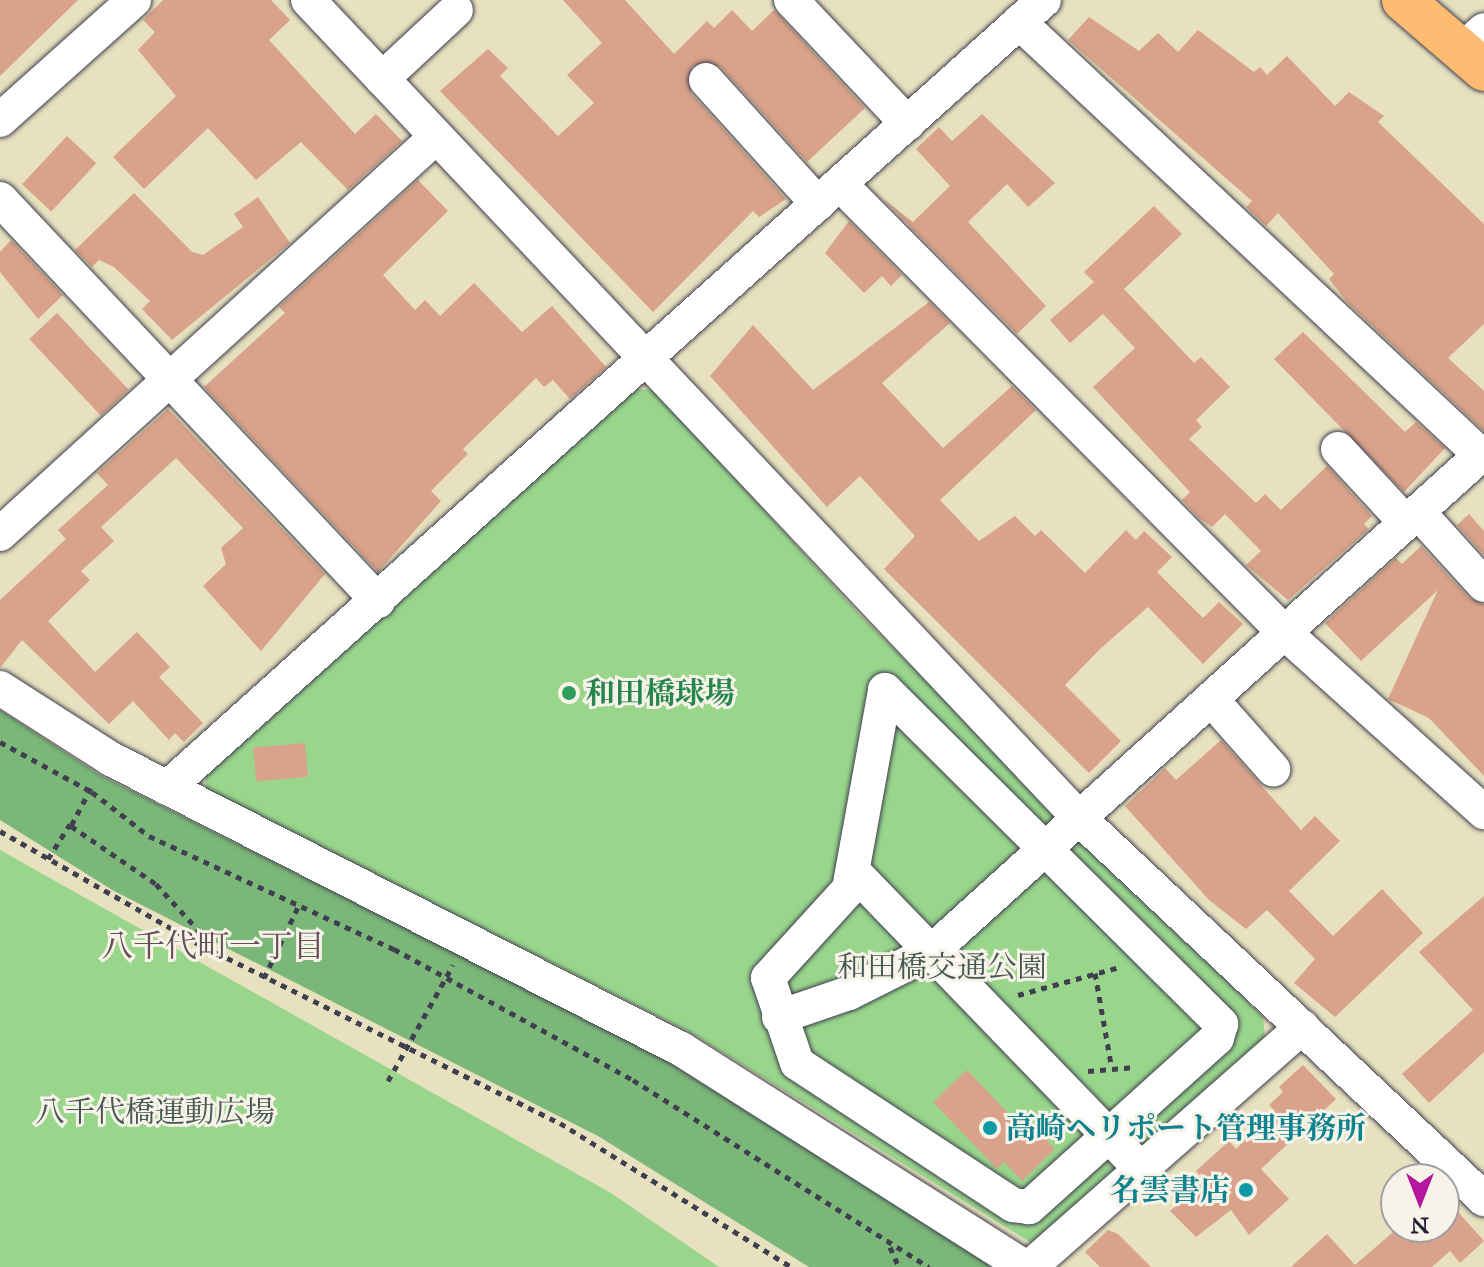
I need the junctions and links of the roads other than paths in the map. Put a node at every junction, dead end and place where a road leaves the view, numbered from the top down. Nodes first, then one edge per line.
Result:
1 (134, 0) edge
2 (308, 0) edge
3 (791, 0) edge
4 (1403, 0) edge
5 (456, 10) dead end
6 (1032, 11) edge
7 (1476, 50) edge
8 (382, 79) junction
9 (706, 80) dead end
10 (0, 120) edge
11 (908, 124) junction
12 (436, 137) junction
13 (829, 194) junction
14 (0, 199) edge
15 (646, 358) junction
16 (171, 380) junction
17 (1338, 449) dead end
18 (1483, 455) edge
19 (1412, 517) junction
20 (0, 534) edge
21 (1484, 585) edge
22 (378, 601) junction
23 (1285, 633) junction
24 (0, 688) edge
25 (1211, 699) junction
26 (1273, 769) dead end
27 (167, 788) junction
28 (1484, 812) edge
29 (1080, 819) junction
30 (1045, 853) junction
31 (855, 873) junction
32 (931, 952) junction
33 (779, 1017) junction
34 (1302, 1027) junction
35 (1110, 1136) junction
36 (1140, 1168) junction
37 (1484, 1199) edge
38 (1028, 1267) edge

1 - 10 street
2 - 8 street
3 - 11 street
4 - 7 main road
5 - 8 street
6 - 11 street
6 - 18 street
8 - 12 street
9 - 13 street
11 - 13 street
12 - 15 street
12 - 16 street
13 - 15 street
13 - 23 street
14 - 16 street
15 - 22 street
15 - 29 street
16 - 20 street
16 - 22 street
17 - 19 street
18 - 19 street
19 - 21 street
19 - 23 street
22 - 27 street
23 - 25 street
23 - 28 street
24 - 27 street
25 - 26 street
25 - 29 street
27 - 38 street
29 - 30 street
29 - 34 street
30 - 31 street
30 - 32 street
30 - 35 street
31 - 32 street
31 - 33 street
32 - 33 street
32 - 35 street
33 - 35 street
34 - 36 street
34 - 37 street
35 - 36 street
36 - 38 street

